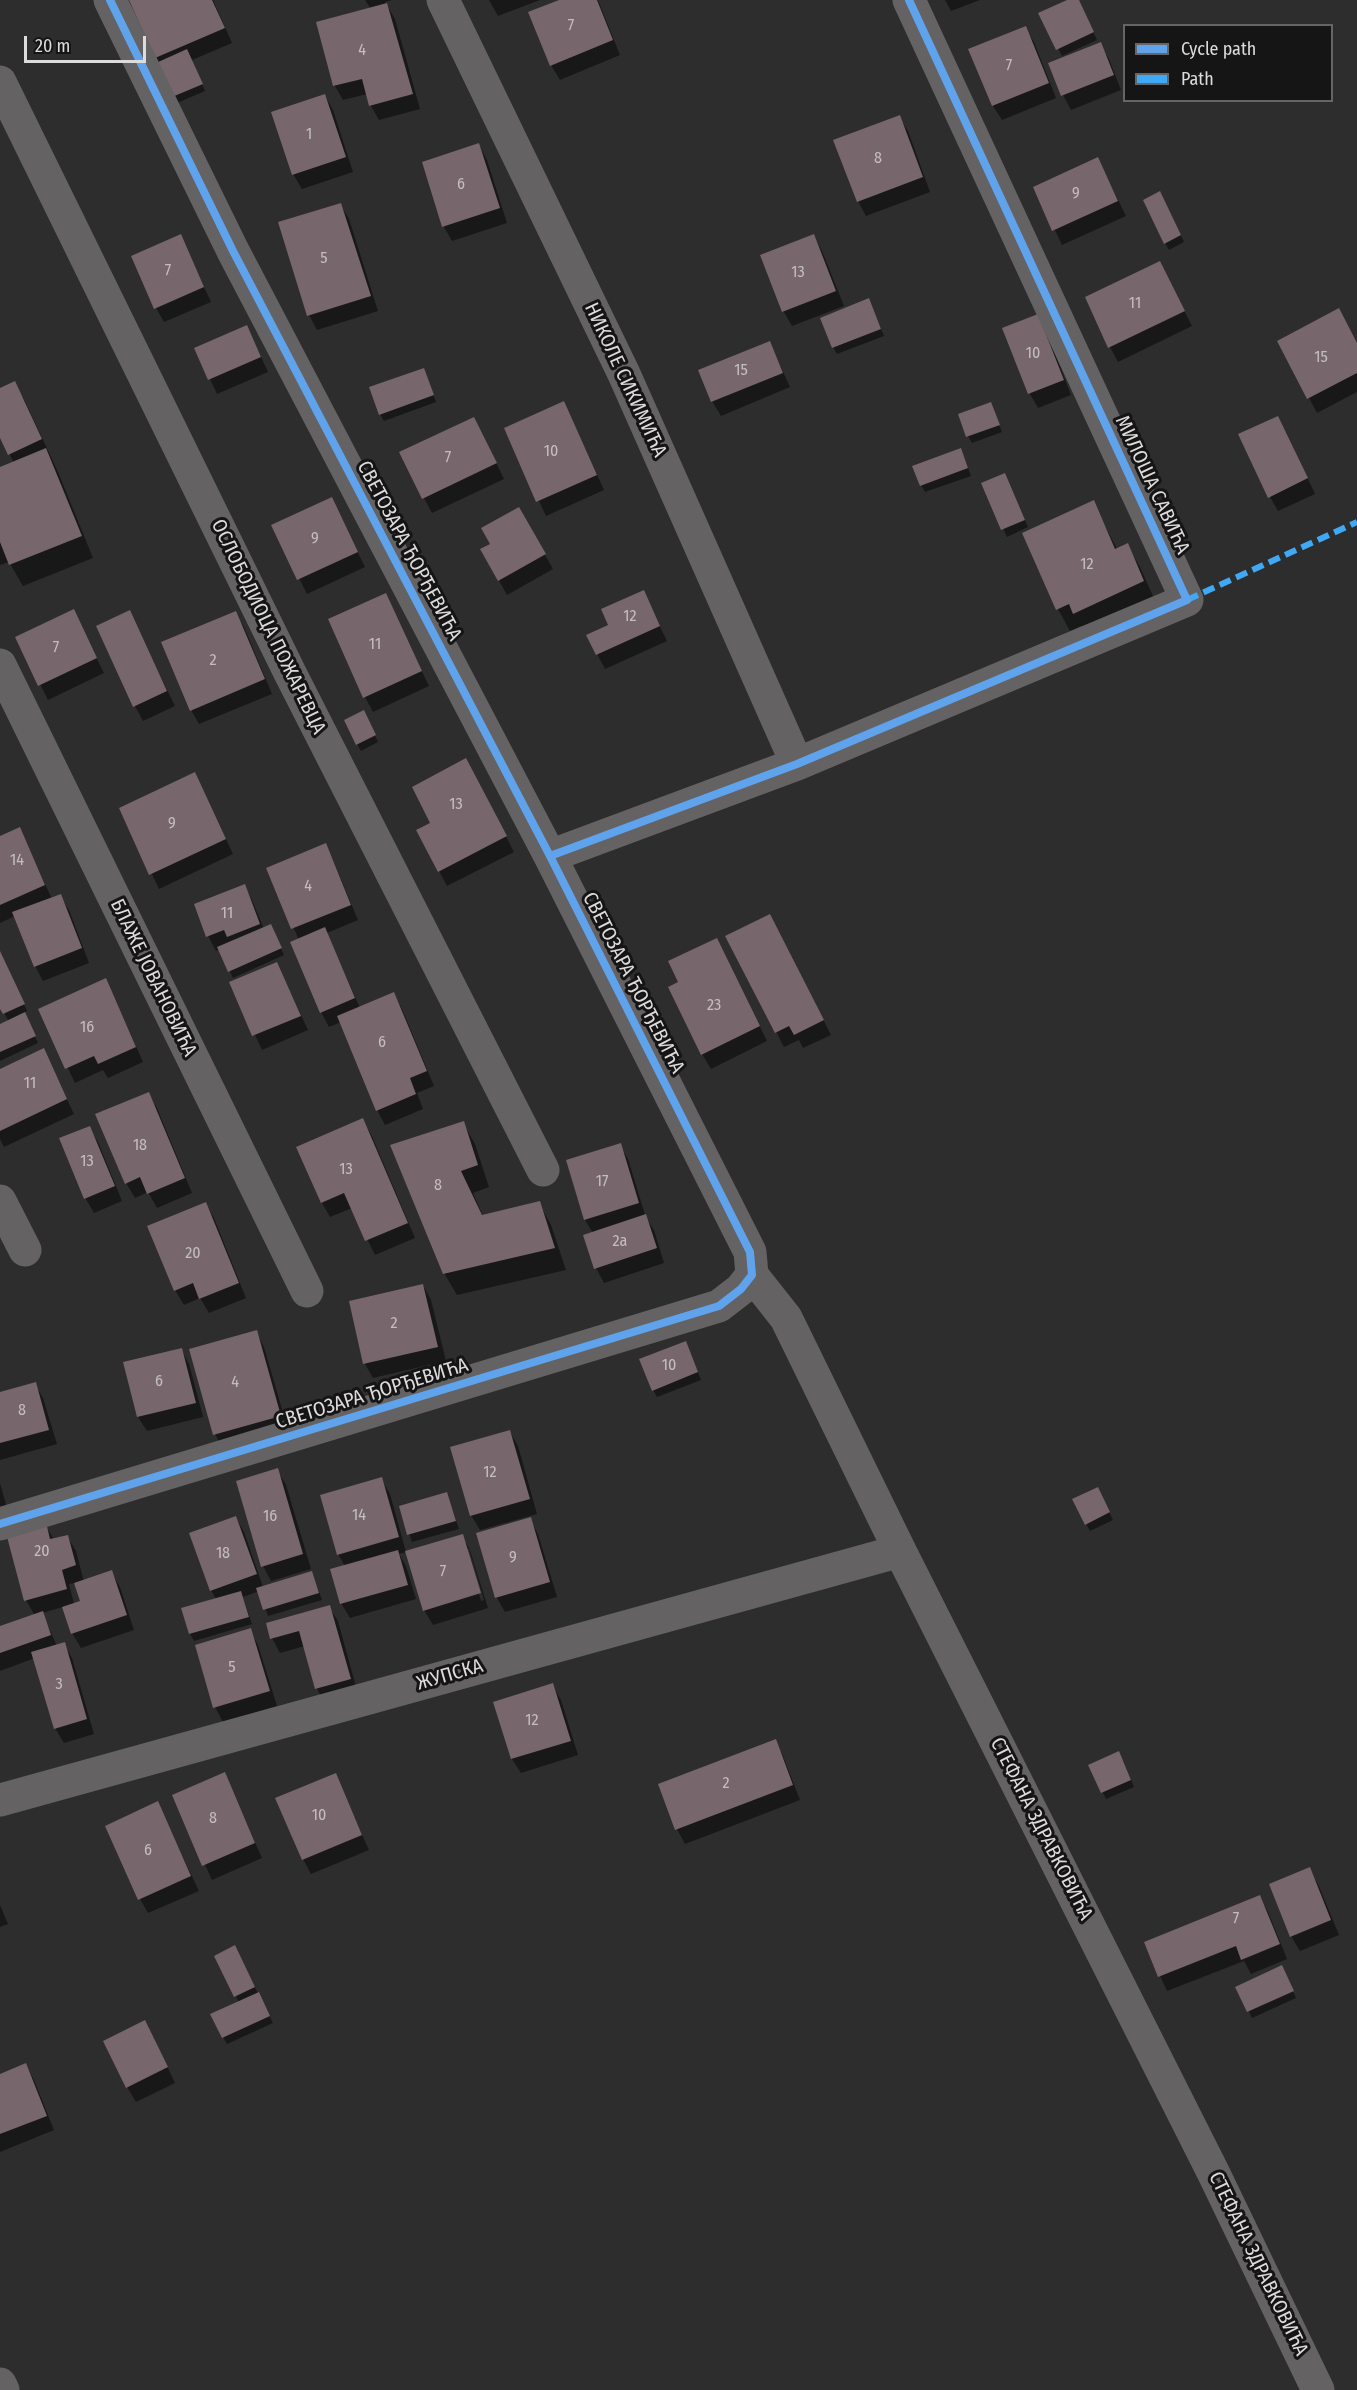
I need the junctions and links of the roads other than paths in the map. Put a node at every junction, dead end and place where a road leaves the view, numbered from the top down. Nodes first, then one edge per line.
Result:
1 (110, 0) edge
2 (443, 0) edge
3 (909, 0) edge
4 (0, 82) edge
5 (0, 665) edge
6 (797, 764) junction
7 (550, 856) junction
8 (543, 1170) dead end
9 (0, 1201) edge
10 (25, 1250) dead end
11 (752, 1275) junction
12 (307, 1291) dead end
13 (0, 1524) edge
14 (900, 1551) junction
15 (0, 1800) edge
16 (0, 2384) edge
17 (3, 2390) edge
18 (1318, 2390) edge

1 - 7 street, СВЕТОЗАРА ЂОРЂЕВИЋА
2 - 6 street, НИКОЛЕ СИКИМИЋА
3 - 6 street, МИЛОША САВИЋА
4 - 8 street, ОСЛОБОДИОЦА ПОЖАРЕВЦА
5 - 12 street, БЛАЖЕ ЈОВАНОВИЋА
6 - 7 street
7 - 11 street, СВЕТОЗАРА ЂОРЂЕВИЋА
9 - 10 street
11 - 13 street, СВЕТОЗАРА ЂОРЂЕВИЋА
11 - 14 street, СТЕФАНА ЗДРАВКОВИЋА
14 - 15 street, ЖУПСКА
14 - 18 street, СТЕФАНА ЗДРАВКОВИЋА
16 - 17 street

